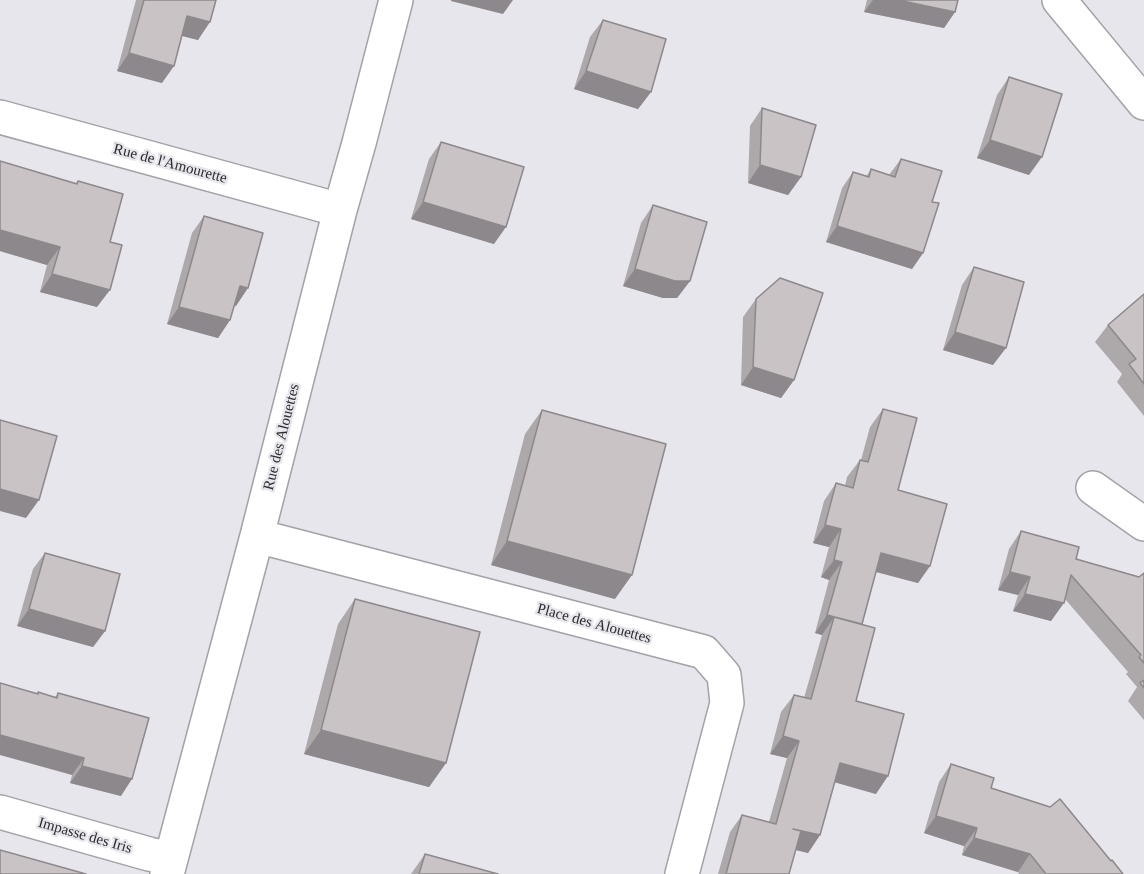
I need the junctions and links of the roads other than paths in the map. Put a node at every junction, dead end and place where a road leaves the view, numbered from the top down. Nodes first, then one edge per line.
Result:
1 (396, 0) edge
2 (1059, 0) edge
3 (1144, 103) edge
4 (0, 117) edge
5 (340, 210) junction
6 (1093, 488) dead end
7 (1144, 524) edge
8 (257, 536) junction
9 (0, 812) edge
10 (169, 866) edge
11 (682, 874) edge

1 - 5 street, Rue des Alouettes
2 - 3 street
4 - 5 street, Rue de l'Amourette
5 - 8 street, Rue des Alouettes
6 - 7 street
8 - 10 street, Rue des Alouettes
8 - 11 street, Place des Alouettes
9 - 10 street, Impasse des Iris

